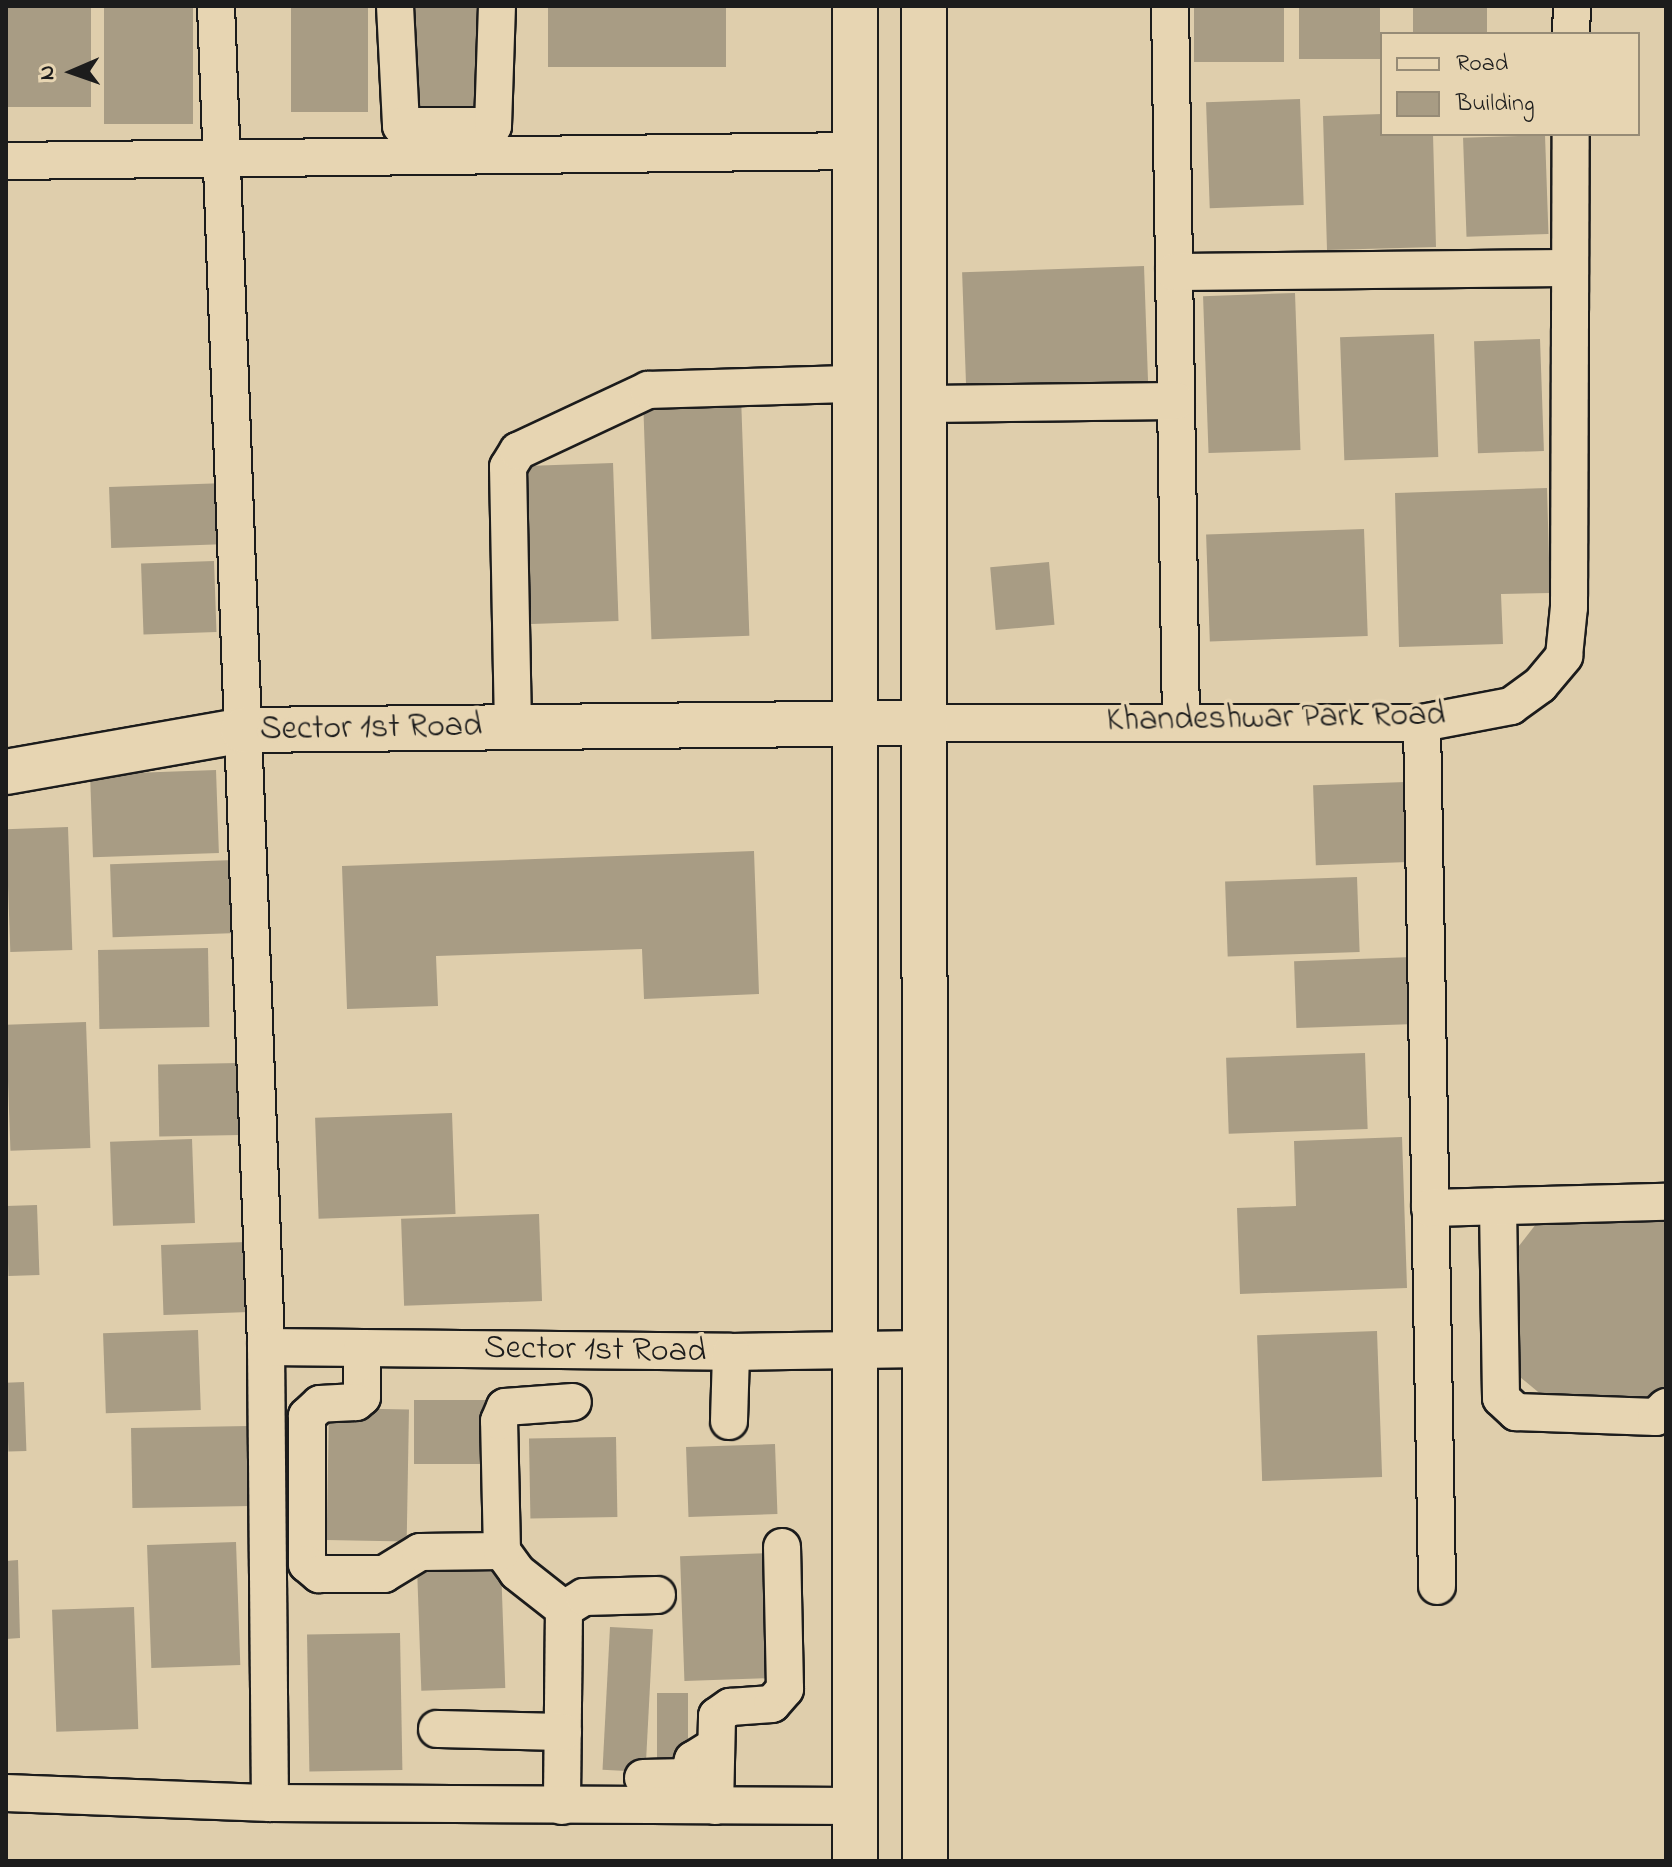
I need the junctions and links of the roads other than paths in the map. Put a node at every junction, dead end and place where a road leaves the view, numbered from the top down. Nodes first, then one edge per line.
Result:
1 (216, 6) edge
2 (395, 6) edge
3 (497, 6) edge
4 (855, 6) edge
5 (924, 6) edge
6 (1170, 6) edge
7 (1572, 6) edge
8 (1571, 32) edge
9 (1571, 136) edge
10 (855, 151) junction
11 (221, 160) junction
12 (6, 161) edge
13 (1570, 268) junction
14 (1174, 272) junction
15 (855, 384) junction
16 (1176, 401) junction
17 (925, 404) junction
18 (855, 722) junction
19 (1181, 722) junction
20 (925, 723) junction
21 (1422, 723) junction
22 (513, 727) junction
23 (243, 730) junction
24 (6, 772) edge
25 (1666, 1202) edge
26 (1498, 1206) junction
27 (1430, 1208) junction
28 (266, 1347) junction
29 (855, 1347) junction
30 (362, 1348) junction
31 (925, 1349) junction
32 (731, 1352) junction
33 (573, 1402) dead end
34 (1666, 1407) edge
35 (729, 1421) dead end
36 (782, 1547) dead end
37 (502, 1551) junction
38 (1437, 1586) dead end
39 (657, 1595) dead end
40 (564, 1609) junction
41 (437, 1729) dead end
42 (563, 1732) junction
43 (714, 1747) junction
44 (643, 1778) dead end
45 (6, 1793) edge
46 (270, 1803) junction
47 (562, 1806) junction
48 (715, 1806) junction
49 (855, 1806) junction
50 (855, 1861) edge
51 (925, 1861) edge

1 - 11 street
2 - 3 street
4 - 10 main road
5 - 17 main road
6 - 14 street
7 - 8 street
9 - 13 street, Khandeshwar Park Road
10 - 11 street
10 - 15 main road
11 - 12 street
11 - 23 street
13 - 14 street
13 - 21 street, Khandeshwar Park Road
14 - 16 street
15 - 18 main road
15 - 22 street
16 - 17 street
16 - 19 street
17 - 20 main road
18 - 20 main road, Sector 1st Road
18 - 22 main road, Sector 1st Road
18 - 29 main road
19 - 20 street, Khandeshwar Park Road
19 - 21 street, Khandeshwar Park Road
20 - 31 main road
21 - 27 street
22 - 23 main road, Sector 1st Road
23 - 24 main road
23 - 28 street, Sector 1st Road
25 - 26 street
26 - 27 street
26 - 34 street
27 - 38 street
28 - 30 street, Sector 1st Road
28 - 46 street, Sector 1st Road
29 - 31 street, Sector 1st Road
29 - 32 street, Sector 1st Road
29 - 49 main road
30 - 32 street, Sector 1st Road
30 - 37 street
31 - 51 main road
32 - 35 street
33 - 37 street
36 - 43 street
37 - 40 street
39 - 40 street
40 - 42 street
41 - 42 street
42 - 47 street
43 - 44 street
43 - 48 street
45 - 46 street
46 - 47 street
47 - 48 street
48 - 49 street
49 - 50 main road

